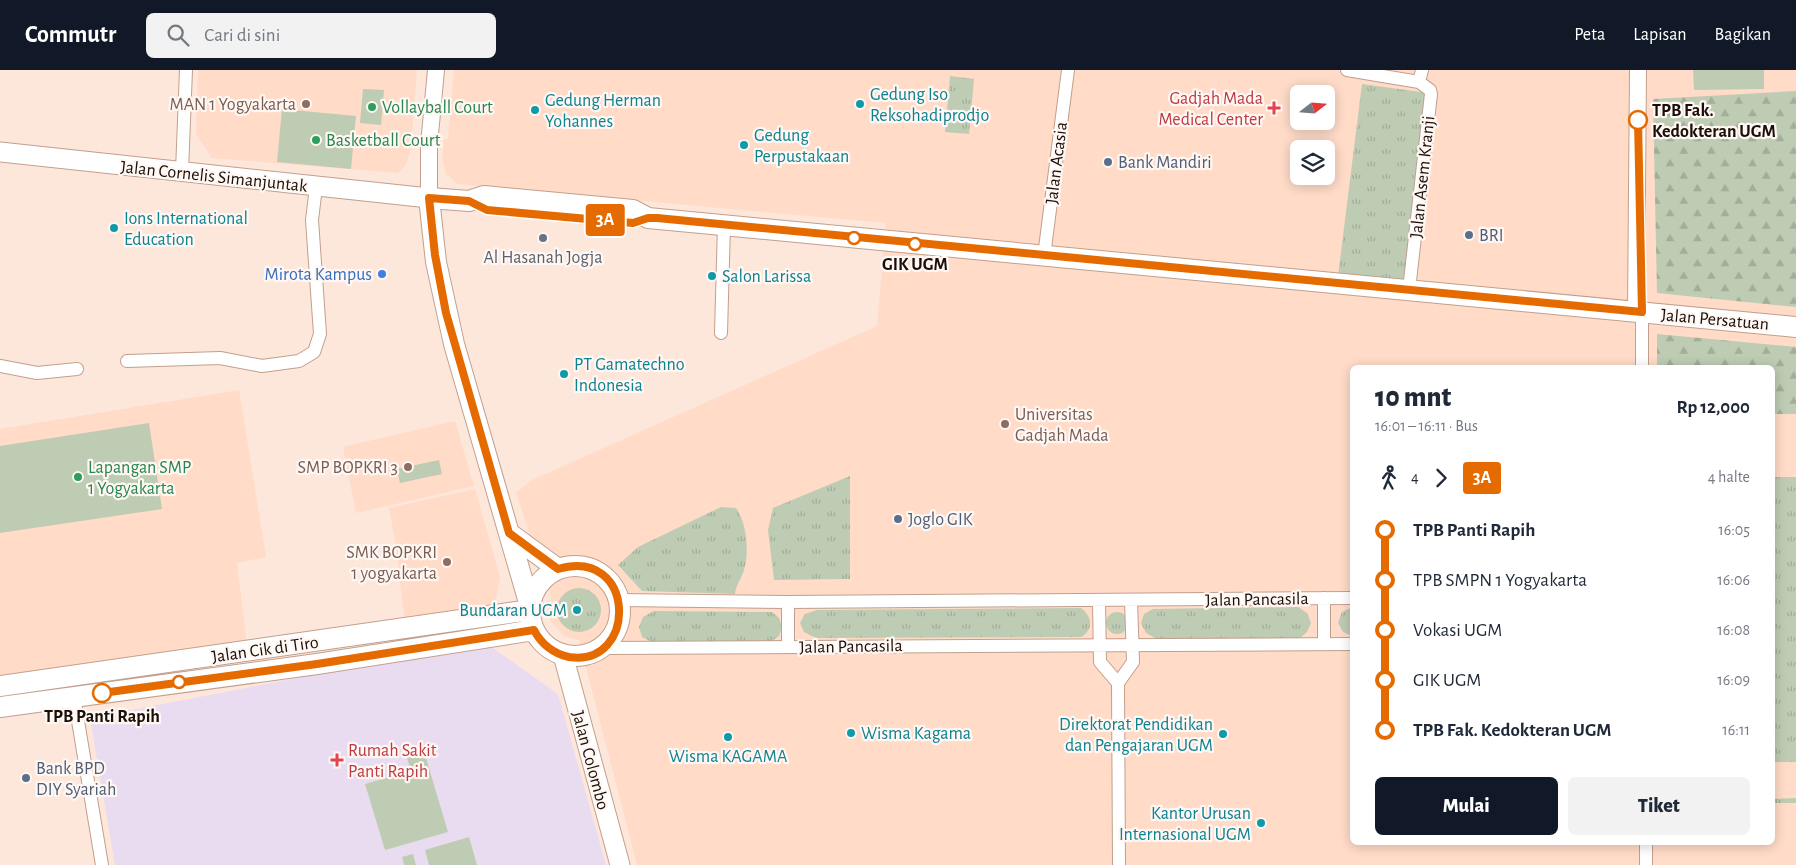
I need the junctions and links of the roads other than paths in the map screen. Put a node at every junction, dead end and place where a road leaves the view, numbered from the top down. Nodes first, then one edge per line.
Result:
1 (186, 70) edge
2 (436, 70) edge
3 (1068, 70) edge
4 (1347, 70) edge
5 (1638, 70) edge
6 (1420, 76) edge
7 (0, 152) edge
8 (182, 171) junction
9 (316, 187) junction
10 (429, 198) junction
11 (724, 225) junction
12 (1044, 256) junction
13 (1409, 290) junction
14 (1639, 312) junction
15 (1796, 327) edge
16 (721, 333) dead end
17 (127, 361) dead end
18 (1642, 365) edge
19 (0, 366) edge
20 (77, 369) dead end
21 (509, 533) junction
22 (558, 569) junction
23 (1324, 598) junction
24 (1350, 598) edge
25 (620, 600) junction
26 (1100, 600) junction
27 (1131, 600) junction
28 (788, 602) junction
29 (530, 608) junction
30 (534, 630) junction
31 (1324, 644) junction
32 (1350, 644) edge
33 (1100, 646) junction
34 (1132, 646) junction
35 (788, 647) junction
36 (603, 648) junction
37 (563, 655) junction
38 (1118, 684) junction
39 (0, 686) edge
40 (74, 697) junction
41 (0, 708) edge
42 (1640, 845) edge
43 (1646, 845) edge
44 (102, 865) edge
45 (620, 865) edge
46 (1120, 865) edge
47 (1640, 865) edge
48 (1646, 865) edge

1 - 8 street
2 - 10 street
3 - 12 street, Jalan Acasia
4 - 6 street
5 - 14 street
6 - 13 street, Jalan Asem Kranji
7 - 8 main road, Jalan Cornelis Simanjuntak
8 - 9 main road, Jalan Cornelis Simanjuntak
9 - 10 main road, Jalan Cornelis Simanjuntak
9 - 17 street
10 - 11 main road, Jalan Persatuan
10 - 21 main road
11 - 12 main road, Jalan Persatuan
11 - 16 street
12 - 13 main road, Jalan Persatuan
13 - 14 main road, Jalan Persatuan
14 - 15 main road, Jalan Persatuan
14 - 18 street
19 - 20 street
21 - 22 main road
21 - 29 main road
22 - 25 main road
22 - 29 main road
23 - 24 street, Jalan Pancasila
23 - 27 street, Jalan Pancasila
23 - 31 street
25 - 28 street, Jalan Pancasila
25 - 36 main road
26 - 27 street, Jalan Pancasila
26 - 28 street, Jalan Pancasila
26 - 33 street
27 - 34 street
28 - 35 street
29 - 30 main road
29 - 39 main road, Jalan Cik di Tiro
30 - 37 main road
30 - 40 main road, Jalan Cik di Tiro
31 - 32 street, Jalan Pancasila
31 - 34 street, Jalan Pancasila
33 - 34 street, Jalan Pancasila
33 - 35 street, Jalan Pancasila
33 - 38 street
34 - 38 street
35 - 36 street, Jalan Pancasila
36 - 37 main road
37 - 45 main road, Jalan Colombo
38 - 46 street
40 - 41 main road, Jalan Cik di Tiro
40 - 44 street
42 - 47 street
43 - 48 street

